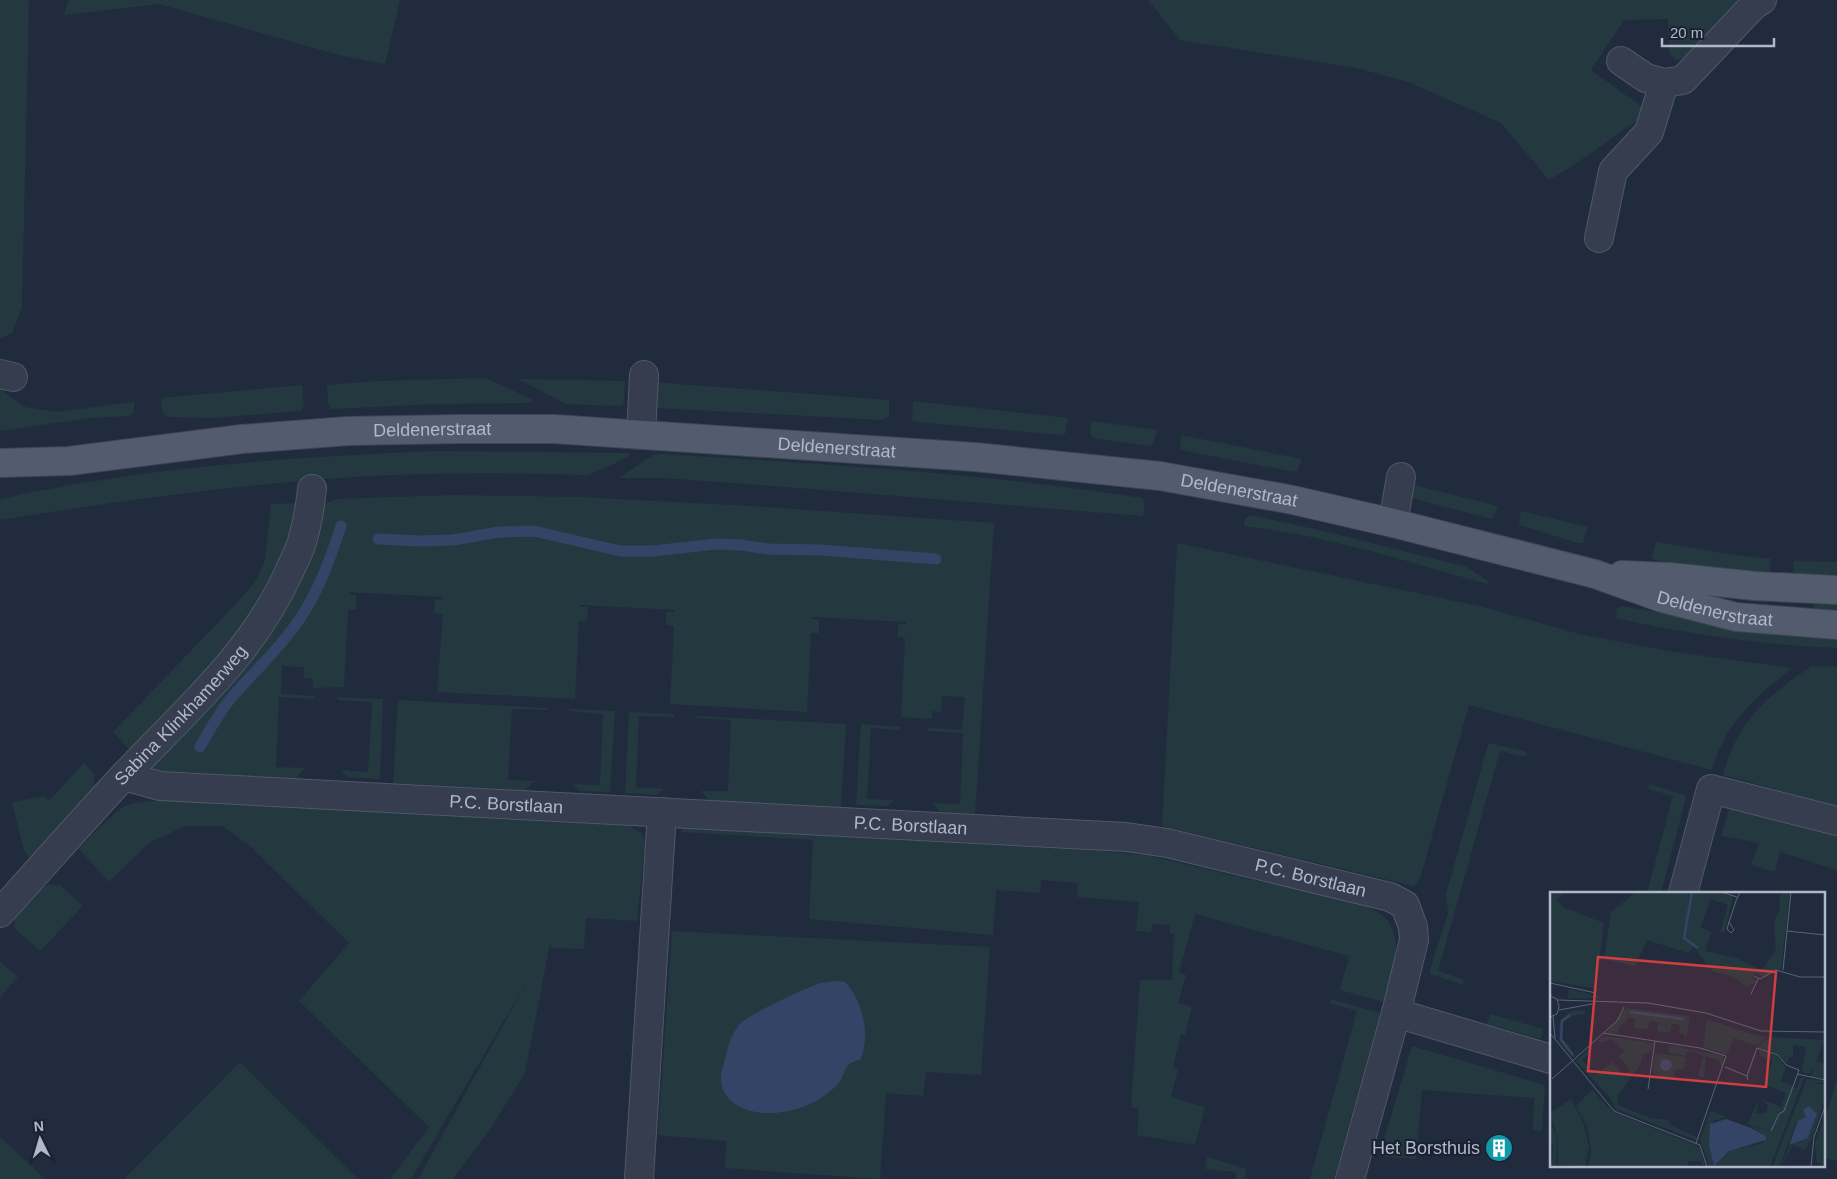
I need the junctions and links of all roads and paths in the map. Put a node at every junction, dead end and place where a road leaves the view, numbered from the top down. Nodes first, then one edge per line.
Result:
1 (1762, 0) edge
2 (1621, 61) dead end
3 (1664, 83) junction
4 (1599, 238) dead end
5 (644, 375) dead end
6 (642, 435) junction
7 (68, 462) junction
8 (0, 463) edge
9 (1401, 477) dead end
10 (0, 480) edge
11 (312, 489) dead end
12 (1393, 523) junction
13 (1595, 574) junction
14 (1837, 590) edge
15 (1837, 625) edge
16 (124, 776) junction
17 (662, 812) junction
18 (1837, 820) edge
19 (1683, 892) edge
20 (0, 913) edge
21 (1396, 1013) junction
22 (1550, 1059) edge
23 (639, 1179) edge
24 (1350, 1179) edge

1 - 3 street
2 - 3 street
3 - 4 street
5 - 6 street
6 - 7 main road, Deldenerstraat
6 - 12 main road, Deldenerstraat
7 - 8 main road, Deldenerstraat
7 - 10 main road, Deldenerstraat
9 - 12 street
11 - 16 street, Sabina Klinkhamerweg
12 - 13 main road, Deldenerstraat
13 - 14 main road, Deldenerstraat
13 - 15 main road, Deldenerstraat
16 - 17 street, P.C. Borstlaan
16 - 20 street, Sabina Klinkhamerweg
17 - 21 street, P.C. Borstlaan
17 - 23 street
18 - 19 street
21 - 22 street
21 - 24 street, P.C. Borstlaan

